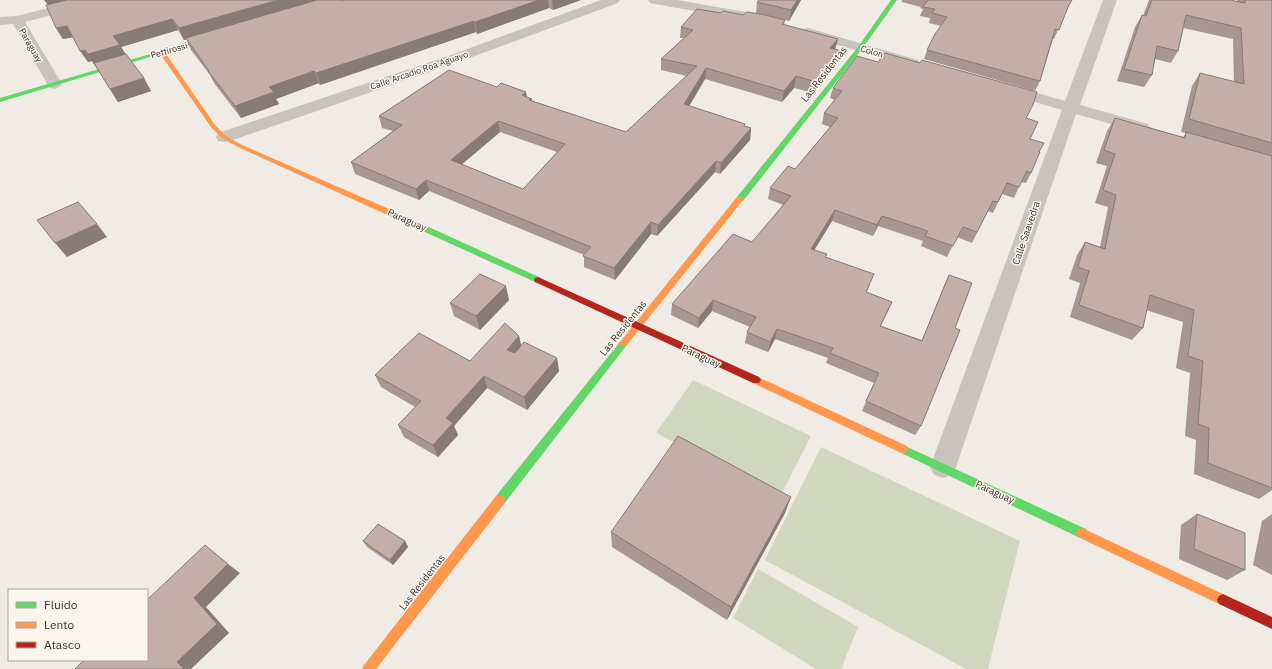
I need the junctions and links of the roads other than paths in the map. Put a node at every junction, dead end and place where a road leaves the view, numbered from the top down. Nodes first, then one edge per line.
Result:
1 (94, 0) edge
2 (613, 0) edge
3 (655, 0) edge
4 (894, 0) edge
5 (1110, 0) edge
6 (17, 20) junction
7 (766, 20) edge
8 (0, 21) edge
9 (795, 29) edge
10 (228, 32) edge
11 (860, 48) junction
12 (162, 52) junction
13 (927, 67) edge
14 (54, 84) junction
15 (995, 86) edge
16 (0, 100) edge
17 (1070, 107) junction
18 (1153, 131) edge
19 (224, 137) junction
20 (638, 327) junction
21 (943, 467) junction
22 (1272, 623) edge
23 (368, 669) edge

1 - 6 street
2 - 19 street, Calle Arcadio Roa Aguayo
3 - 7 street
4 - 11 street, Las Residentas
5 - 17 street, Calle Saavedra
6 - 8 street, Paraguay
6 - 14 street, Paraguay
9 - 11 street, Colon
10 - 12 street, Pettirossi
11 - 13 street, Colon
11 - 20 street, Las Residentas
12 - 14 street, Pettirossi
12 - 19 street, Paraguay
14 - 16 street, Pettirossi
15 - 17 street
17 - 18 street
17 - 21 street, Calle Saavedra
19 - 20 street, Paraguay
20 - 21 street, Paraguay
20 - 23 street, Las Residentas
21 - 22 street, Paraguay

